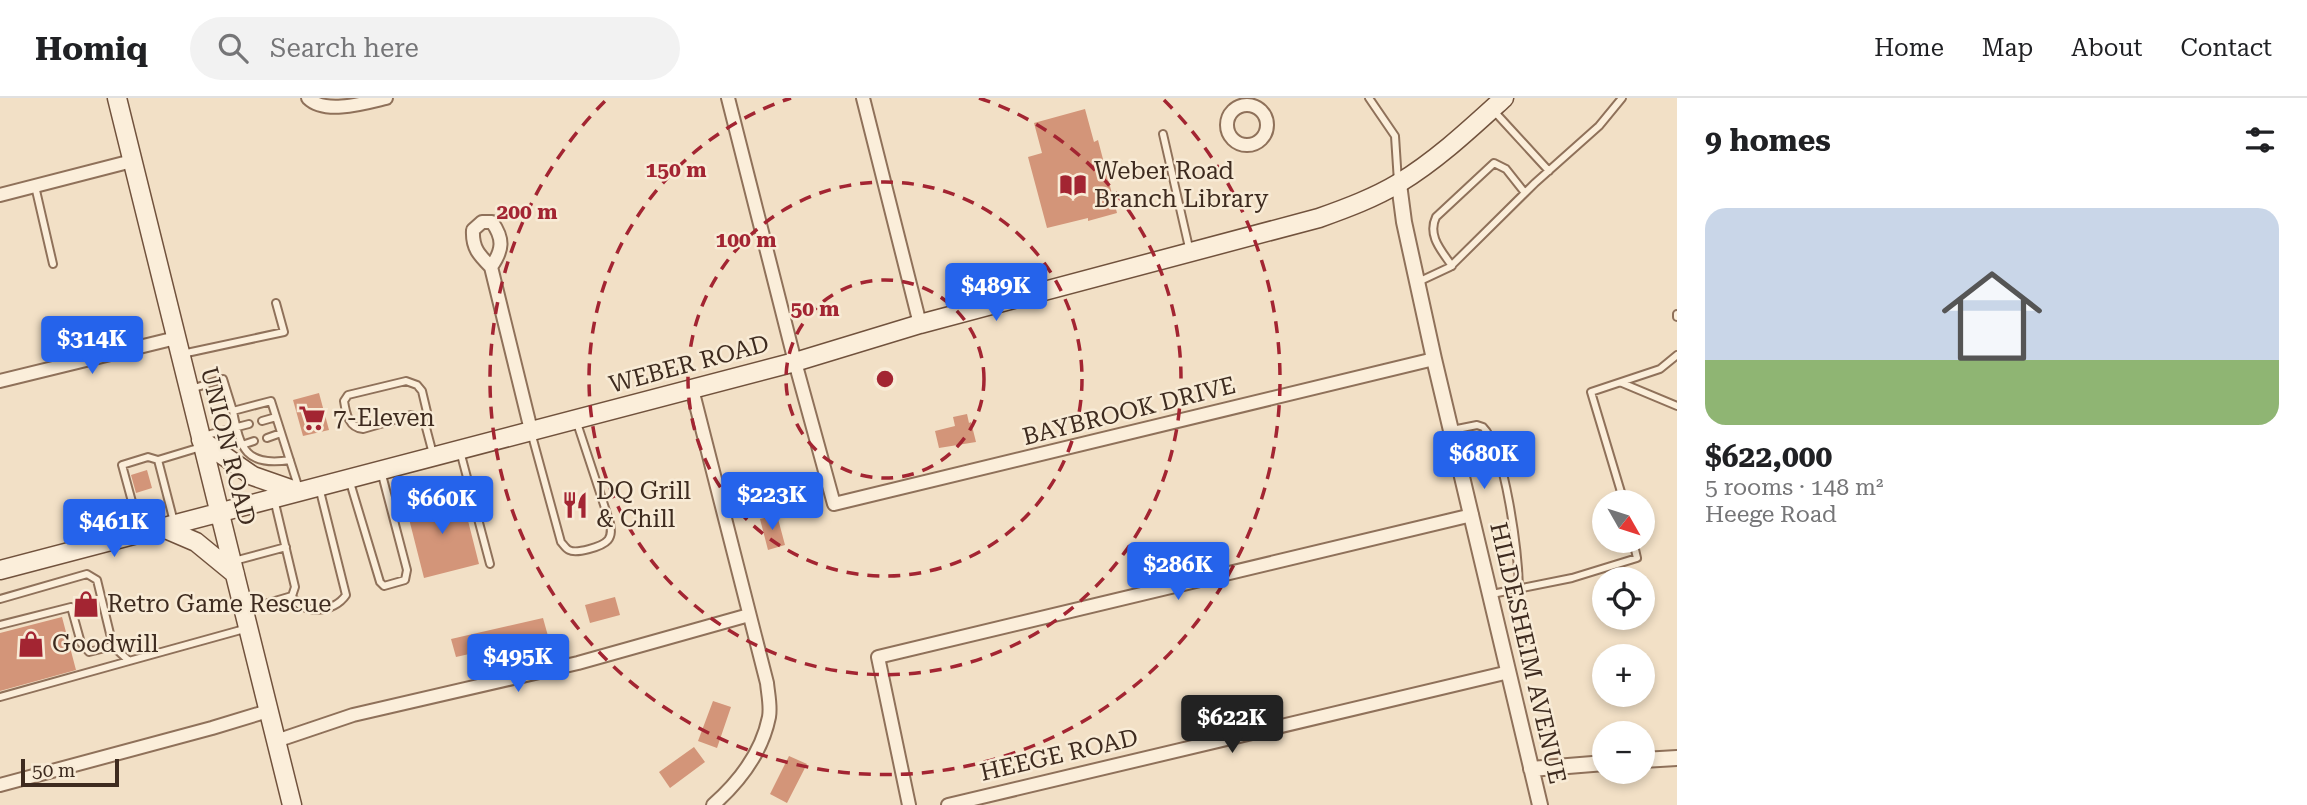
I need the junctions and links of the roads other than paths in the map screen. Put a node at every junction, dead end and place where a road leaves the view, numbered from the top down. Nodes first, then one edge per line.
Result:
1 (117, 98) edge
2 (308, 98) edge
3 (386, 98) edge
4 (728, 98) edge
5 (863, 98) edge
6 (1368, 98) edge
7 (1622, 98) edge
8 (1498, 104) edge
9 (1163, 134) dead end
10 (132, 161) junction
11 (1549, 171) junction
12 (1398, 184) junction
13 (35, 186) junction
14 (1525, 193) junction
15 (0, 195) edge
16 (1190, 252) junction
17 (53, 264) dead end
18 (1452, 266) junction
19 (491, 267) dead end
20 (1418, 282) junction
21 (276, 303) dead end
22 (920, 324) junction
23 (178, 346) junction
24 (1677, 355) edge
25 (1434, 359) junction
26 (795, 362) junction
27 (0, 381) edge
28 (1622, 383) junction
29 (189, 389) junction
30 (692, 389) junction
31 (1677, 406) edge
32 (233, 411) junction
33 (276, 417) junction
34 (576, 419) junction
35 (424, 420) junction
36 (262, 421) dead end
37 (249, 424) dead end
38 (236, 428) junction
39 (531, 430) junction
40 (1451, 430) junction
41 (281, 433) junction
42 (267, 438) dead end
43 (202, 441) junction
44 (254, 441) dead end
45 (242, 445) junction
46 (460, 449) junction
47 (433, 456) junction
48 (159, 460) junction
49 (290, 460) junction
50 (380, 470) junction
51 (349, 477) junction
52 (318, 485) junction
53 (1620, 490) edge
54 (297, 491) junction
55 (274, 497) junction
56 (219, 512) junction
57 (1472, 515) junction
58 (168, 525) junction
59 (140, 533) junction
60 (286, 547) junction
61 (1636, 553) edge
62 (490, 564) dead end
63 (234, 568) junction
64 (0, 570) edge
65 (1520, 587) junction
66 (1490, 594) junction
67 (292, 596) junction
68 (0, 599) edge
69 (244, 610) junction
70 (750, 615) junction
71 (0, 625) edge
72 (248, 628) junction
73 (113, 646) junction
74 (128, 661) junction
75 (1509, 672) junction
76 (0, 698) edge
77 (268, 711) junction
78 (276, 740) junction
79 (1677, 758) edge
80 (1655, 760) edge
81 (1592, 764) edge
82 (1531, 769) junction
83 (0, 785) edge
84 (292, 805) edge
85 (713, 805) edge
86 (909, 805) edge
87 (948, 805) edge
88 (1541, 805) edge

1 - 10 main road, UNION ROAD
2 - 3 street
4 - 26 street
5 - 22 street
6 - 12 lane
7 - 11 lane
8 - 11 lane
8 - 12 main road, WEBER ROAD
9 - 16 lane
10 - 13 street
10 - 23 main road, UNION ROAD
11 - 14 lane
12 - 16 main road, WEBER ROAD
12 - 20 street, HILDESHEIM AVENUE
13 - 15 street
13 - 17 lane
14 - 18 lane
14 - 18 lane
16 - 22 main road, WEBER ROAD
18 - 20 lane
19 - 39 street
20 - 25 street, HILDESHEIM AVENUE
21 - 23 lane
22 - 26 main road, WEBER ROAD
23 - 27 street
23 - 29 main road, UNION ROAD
24 - 28 lane
25 - 26 street, BAYBROOK DRIVE
25 - 40 street, HILDESHEIM AVENUE
26 - 30 main road, WEBER ROAD
28 - 31 lane
28 - 53 lane
29 - 32 lane
29 - 43 main road, UNION ROAD
30 - 34 main road, WEBER ROAD
30 - 70 street
32 - 33 lane
32 - 38 lane
33 - 36 lane
33 - 41 lane
34 - 39 main road, WEBER ROAD
34 - 39 lane
35 - 35 lane
35 - 47 lane
37 - 38 lane
38 - 43 lane
38 - 45 lane
39 - 46 main road, WEBER ROAD
40 - 57 street, HILDESHEIM AVENUE
40 - 65 lane
41 - 42 lane
41 - 49 lane
43 - 48 lane
43 - 54 main road
43 - 56 main road, UNION ROAD
44 - 45 lane
45 - 49 lane
46 - 47 main road, WEBER ROAD
46 - 62 lane
47 - 50 main road, WEBER ROAD
48 - 58 lane
48 - 59 lane
49 - 54 lane
50 - 51 main road, WEBER ROAD
50 - 51 lane
51 - 52 main road, WEBER ROAD
52 - 54 main road, WEBER ROAD
52 - 67 lane
54 - 55 main road, WEBER ROAD
55 - 56 main road, WEBER ROAD
55 - 60 lane
56 - 58 main road, WEBER ROAD
56 - 63 main road, UNION ROAD
57 - 66 street, HILDESHEIM AVENUE
57 - 86 street
58 - 59 main road, WEBER ROAD
58 - 63 main road
59 - 64 main road, WEBER ROAD
60 - 63 lane
60 - 67 lane
61 - 65 lane
63 - 69 main road, UNION ROAD
65 - 66 lane
66 - 75 street, HILDESHEIM AVENUE
67 - 69 lane
68 - 73 lane
69 - 72 main road, UNION ROAD
70 - 78 street
70 - 85 street
71 - 73 lane
72 - 74 lane
72 - 77 main road, UNION ROAD
73 - 74 lane
74 - 76 lane
75 - 82 street, HILDESHEIM AVENUE
75 - 87 street, HEEGE ROAD
77 - 78 main road, UNION ROAD
77 - 83 street
78 - 84 main road, UNION ROAD
79 - 80 street
81 - 82 street
82 - 88 street, HILDESHEIM AVENUE

